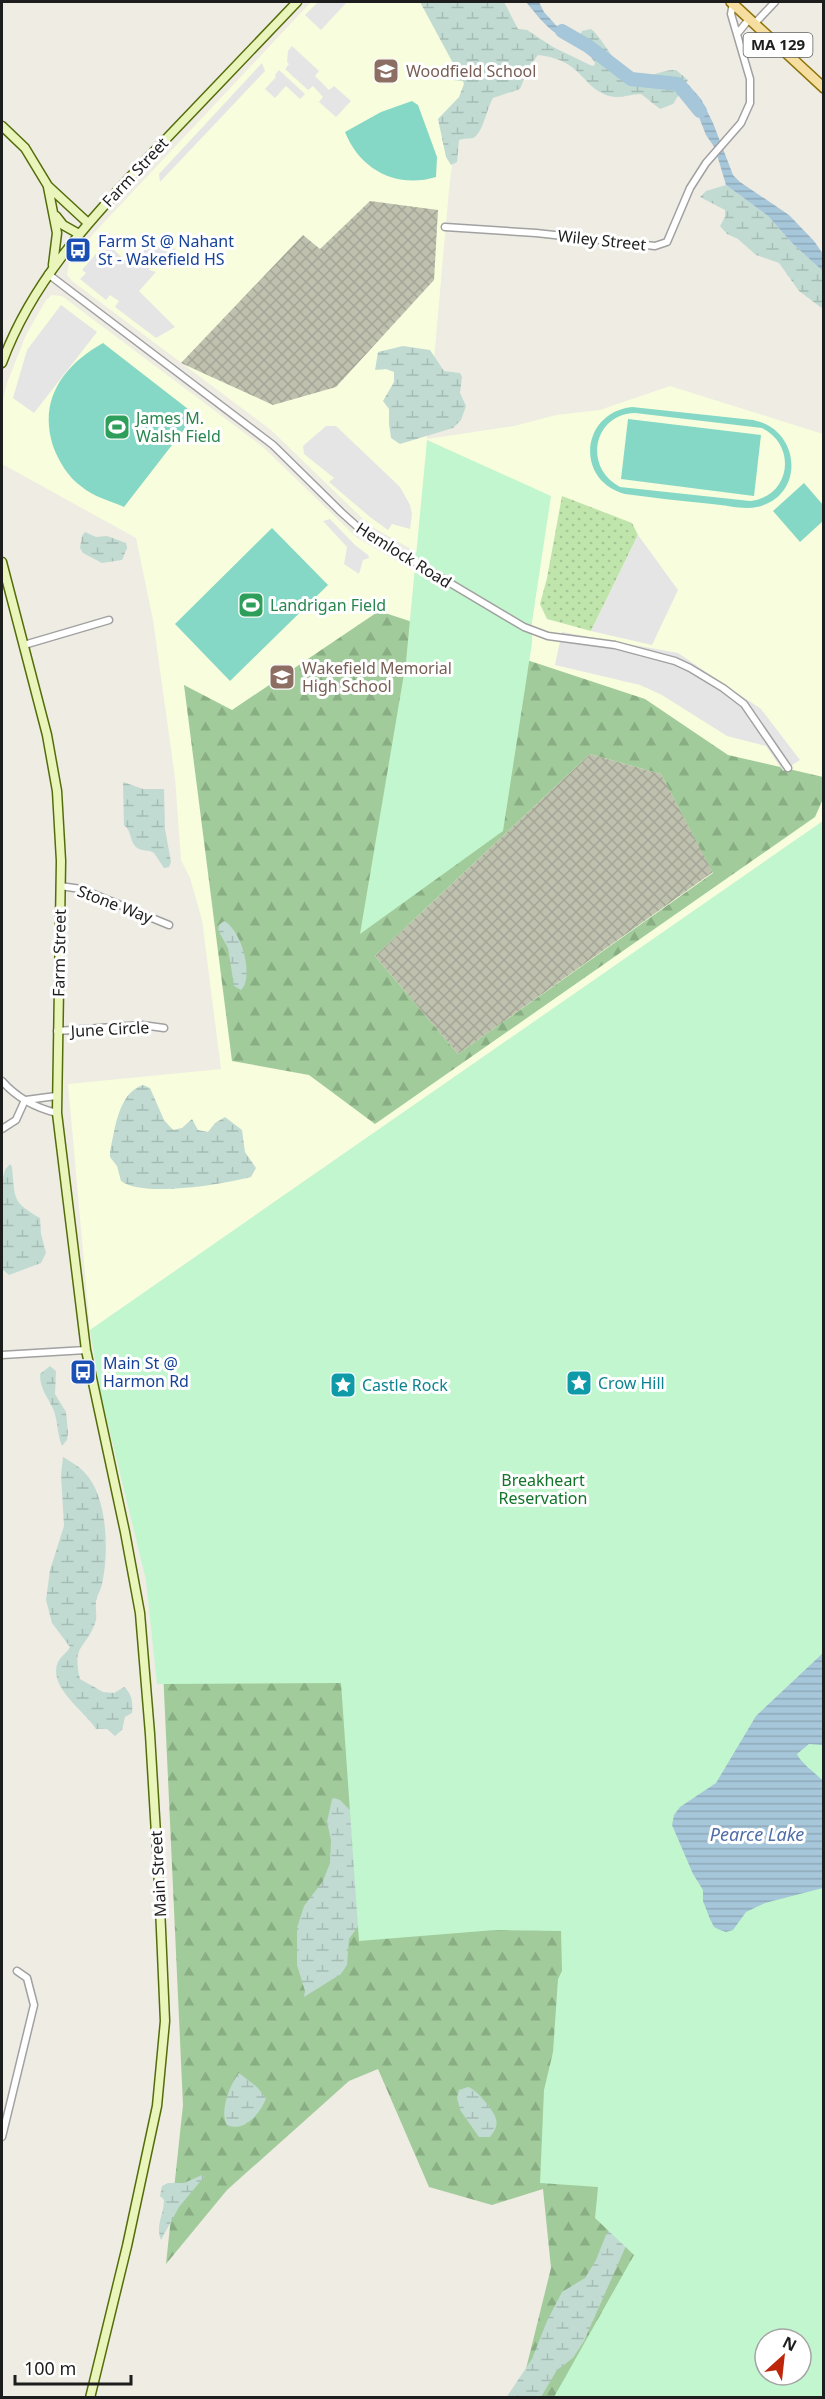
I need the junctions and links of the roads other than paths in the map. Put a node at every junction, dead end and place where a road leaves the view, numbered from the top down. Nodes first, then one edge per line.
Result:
1 (297, 2) edge
2 (732, 2) edge
3 (775, 2) edge
4 (753, 21) junction
5 (737, 34) junction
6 (824, 88) edge
7 (2, 126) edge
8 (48, 186) junction
9 (56, 216) junction
10 (88, 223) junction
11 (445, 227) dead end
12 (79, 234) junction
13 (50, 271) junction
14 (2, 363) edge
15 (2, 562) edge
16 (109, 620) dead end
17 (24, 645) junction
18 (788, 768) dead end
19 (60, 886) junction
20 (169, 925) dead end
21 (164, 1028) dead end
22 (57, 1031) junction
23 (2, 1081) edge
24 (56, 1096) junction
25 (25, 1100) junction
26 (57, 1113) junction
27 (2, 1129) edge
28 (86, 1350) junction
29 (2, 1355) edge
30 (17, 1971) dead end
31 (2, 2137) edge
32 (90, 2397) edge

1 - 10 main road, Farm Street
2 - 4 main road, MA 129
2 - 5 street, Wiley Street
3 - 4 street
4 - 5 street
4 - 6 main road, MA 129
5 - 11 street, Wiley Street
7 - 8 main road
8 - 9 main road
8 - 10 main road
9 - 12 main road
9 - 13 main road
10 - 12 main road, Farm Street
12 - 13 main road, Farm Street
13 - 14 main road, Farm Street
13 - 18 street, Hemlock Road
15 - 17 main road, Farm Street
16 - 17 street
17 - 19 main road, Farm Street
19 - 20 street, Stone Way
19 - 22 main road, Farm Street
21 - 22 street, June Circle
22 - 24 main road, Farm Street
23 - 25 street
24 - 25 street
24 - 26 main road, Farm Street
25 - 26 street
25 - 27 street
26 - 28 main road, Farm Street
28 - 29 street
28 - 32 main road, Main Street
30 - 31 street

